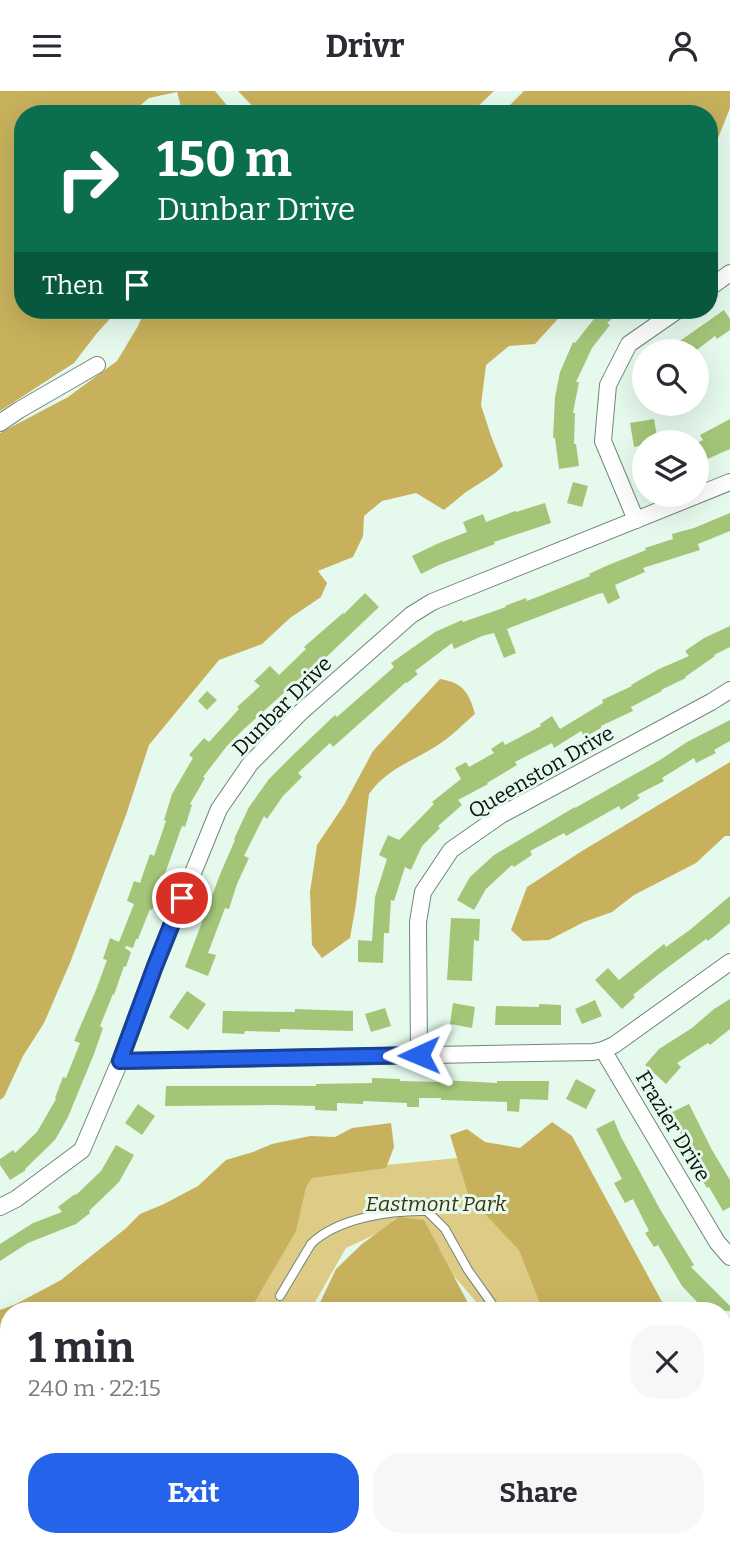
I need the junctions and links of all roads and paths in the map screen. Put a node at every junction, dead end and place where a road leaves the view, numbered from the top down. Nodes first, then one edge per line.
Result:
1 (665, 319) edge
2 (97, 365) dead end
3 (0, 423) edge
4 (730, 482) edge
5 (636, 520) junction
6 (730, 691) edge
7 (730, 962) edge
8 (603, 1050) junction
9 (419, 1055) junction
10 (120, 1061) junction
11 (0, 1207) edge
12 (730, 1257) edge
13 (280, 1296) dead end
14 (491, 1302) edge

1 - 5 street
2 - 3 street
4 - 5 street, Dunbar Drive
5 - 10 street, Dunbar Drive
6 - 9 street, Queenston Drive
7 - 8 street
8 - 9 street
8 - 12 street, Frazier Drive
9 - 10 street
10 - 11 street, Dunbar Drive
13 - 14 lane

